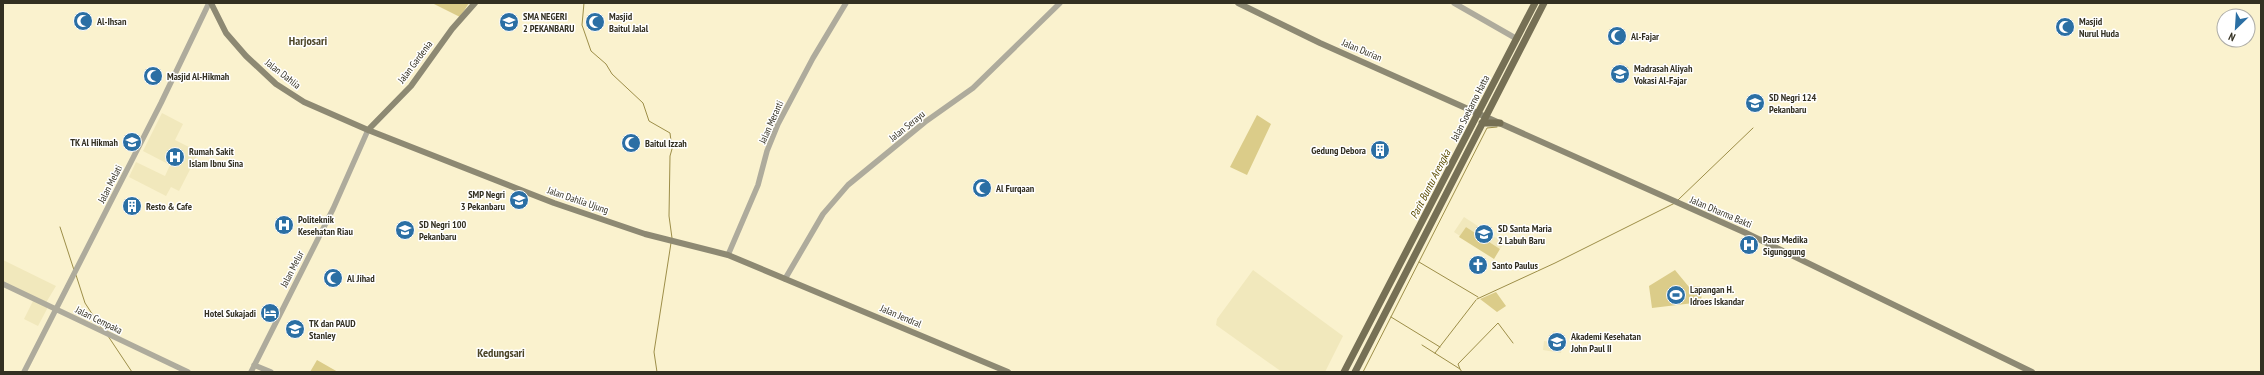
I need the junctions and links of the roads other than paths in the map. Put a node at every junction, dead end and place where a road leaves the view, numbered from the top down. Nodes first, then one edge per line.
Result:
1 (210, 3) edge
2 (475, 3) edge
3 (846, 3) edge
4 (1060, 3) edge
5 (1238, 3) edge
6 (1454, 3) edge
7 (1535, 3) edge
8 (1544, 3) edge
9 (1516, 39) junction
10 (1480, 114) junction
11 (1482, 123) junction
12 (1500, 123) junction
13 (368, 130) junction
14 (728, 255) junction
15 (785, 279) junction
16 (3, 284) edge
17 (56, 309) junction
18 (254, 365) junction
19 (24, 372) edge
20 (188, 372) edge
21 (251, 372) edge
22 (271, 372) edge
23 (1008, 372) edge
24 (1344, 372) edge
25 (1355, 372) edge
26 (2032, 372) edge

1 - 13 main road, Jalan Dahlia
1 - 17 street, Jalan Melati
2 - 13 main road, Jalan Gardenia
3 - 14 street, Jalan Meranti
4 - 15 street, Jalan Serayu
5 - 10 main road, Jalan Durian
6 - 9 street
7 - 9 main road, Jalan Soekarno Hatta
8 - 10 main road, Jalan Soekarno Hatta
9 - 10 main road, Jalan Soekarno Hatta
10 - 11 main road, Jalan Soekarno Hatta
10 - 12 main road, Jalan Dharma Bakti
10 - 24 main road, Jalan Soekarno Hatta
11 - 12 main road
11 - 25 main road, Jalan Soekarno Hatta
12 - 26 main road, Jalan Dharma Bakti
13 - 14 main road, Jalan Dahlia Ujung
13 - 18 street, Jalan Melur
14 - 15 main road, Jalan Dahlia Ujung
15 - 23 main road, Jalan Jendral
16 - 17 street, Jalan Cempaka
17 - 19 street, Jalan Melati
17 - 20 street, Jalan Cempaka
18 - 21 street, Jalan Melur
18 - 22 street

